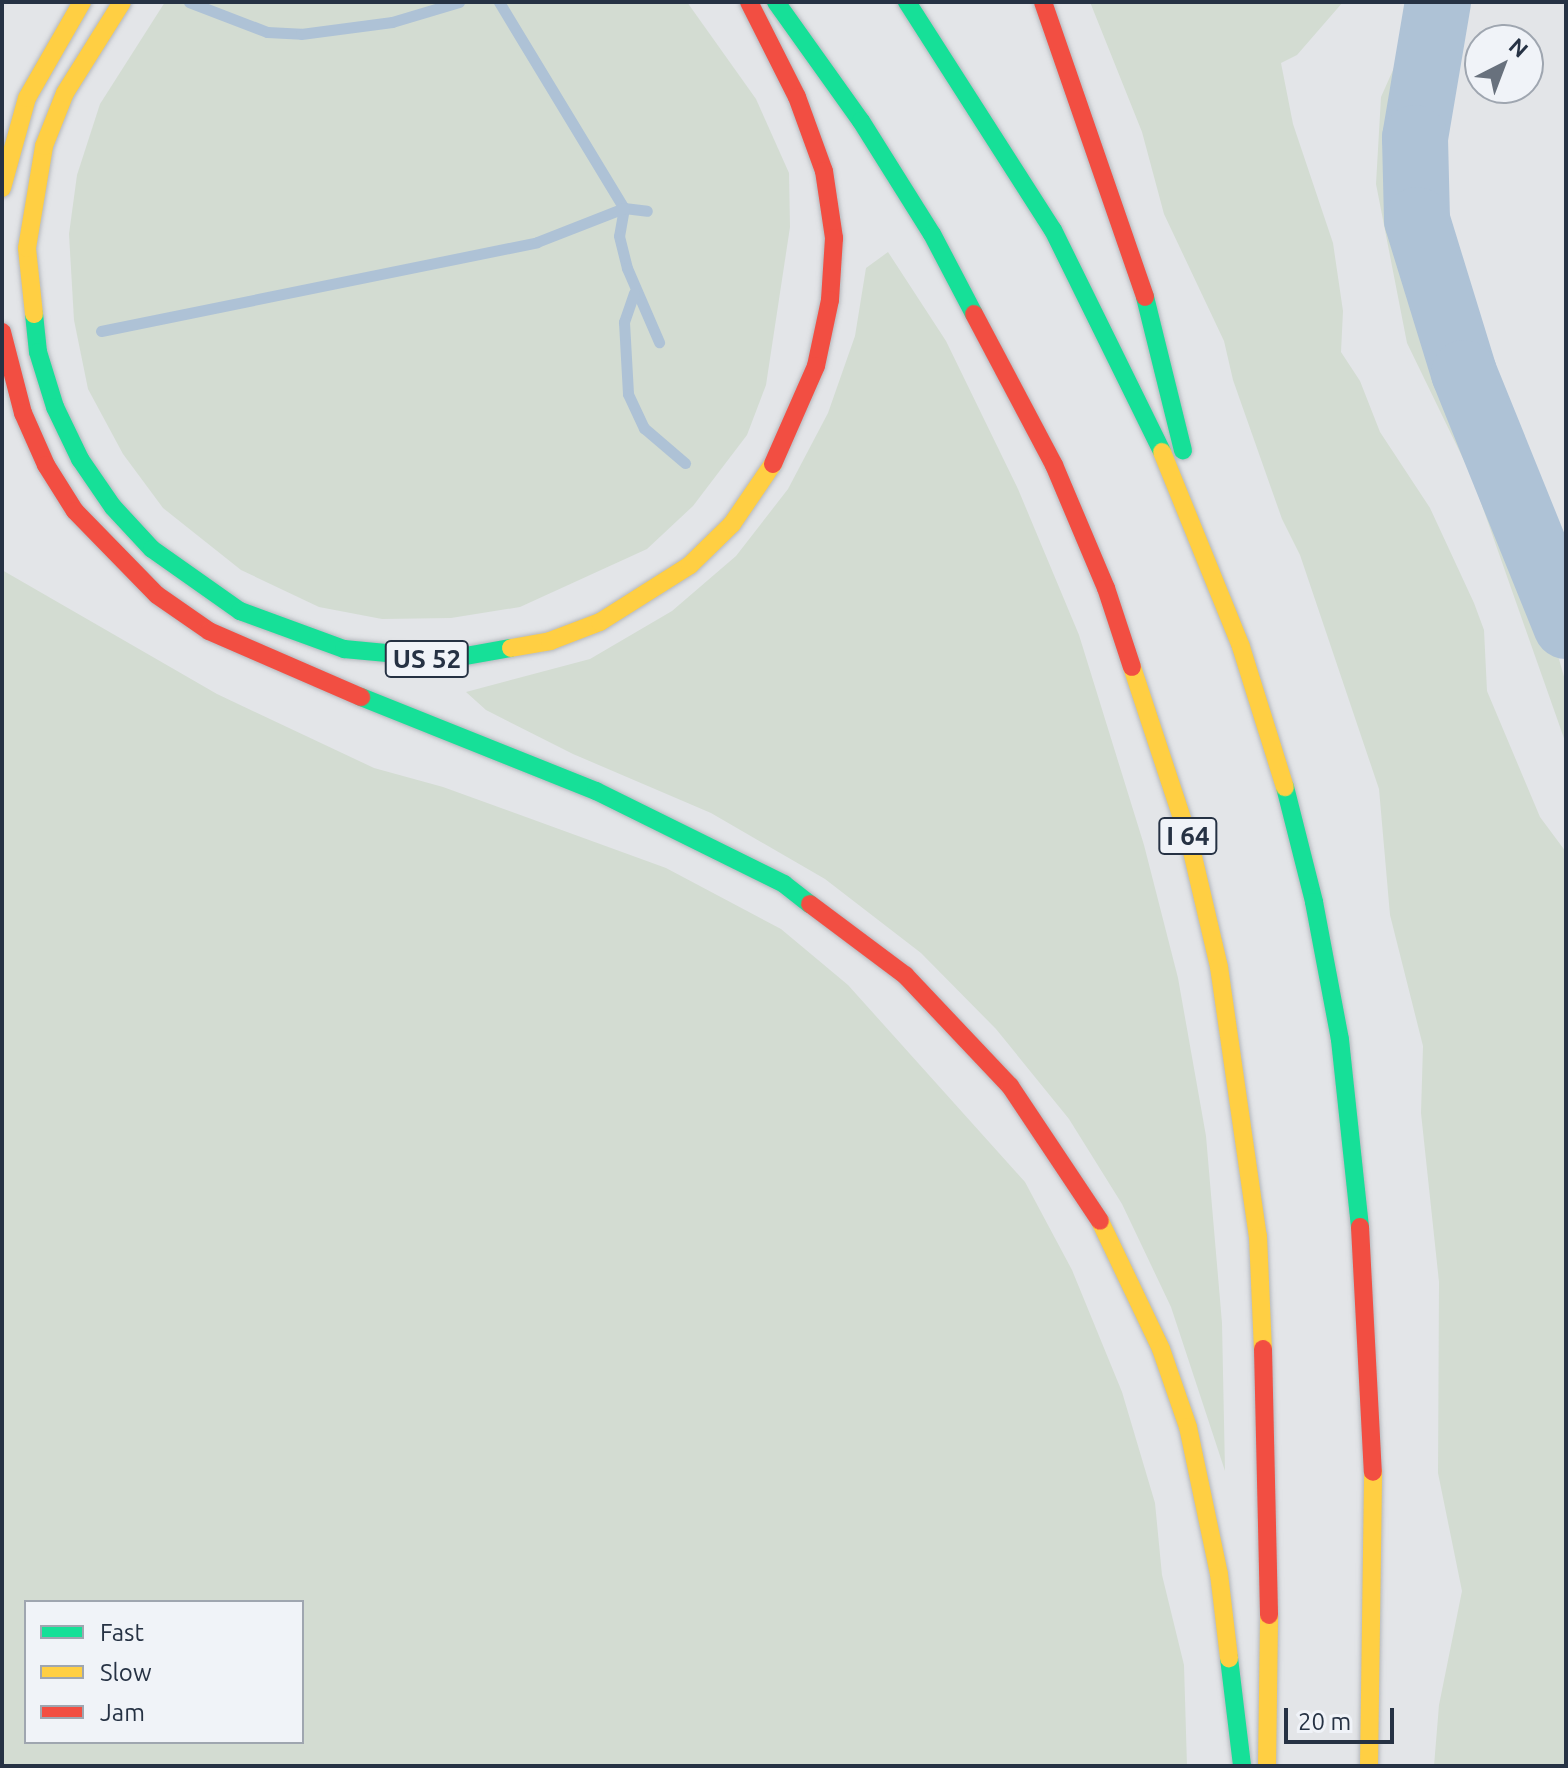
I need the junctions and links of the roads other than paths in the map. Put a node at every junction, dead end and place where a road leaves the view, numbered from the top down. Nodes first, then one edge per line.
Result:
1 (82, 2) edge
2 (122, 2) edge
3 (749, 2) edge
4 (776, 2) edge
5 (907, 2) edge
6 (1043, 2) edge
7 (2, 188) edge
8 (2, 332) edge
9 (1197, 531) junction
10 (1242, 1766) edge
11 (1267, 1766) edge
12 (1369, 1766) edge

1 - 7 highway
2 - 3 highway, US 52
4 - 11 highway, I 64
5 - 9 highway
6 - 9 highway
8 - 10 highway
9 - 12 highway

